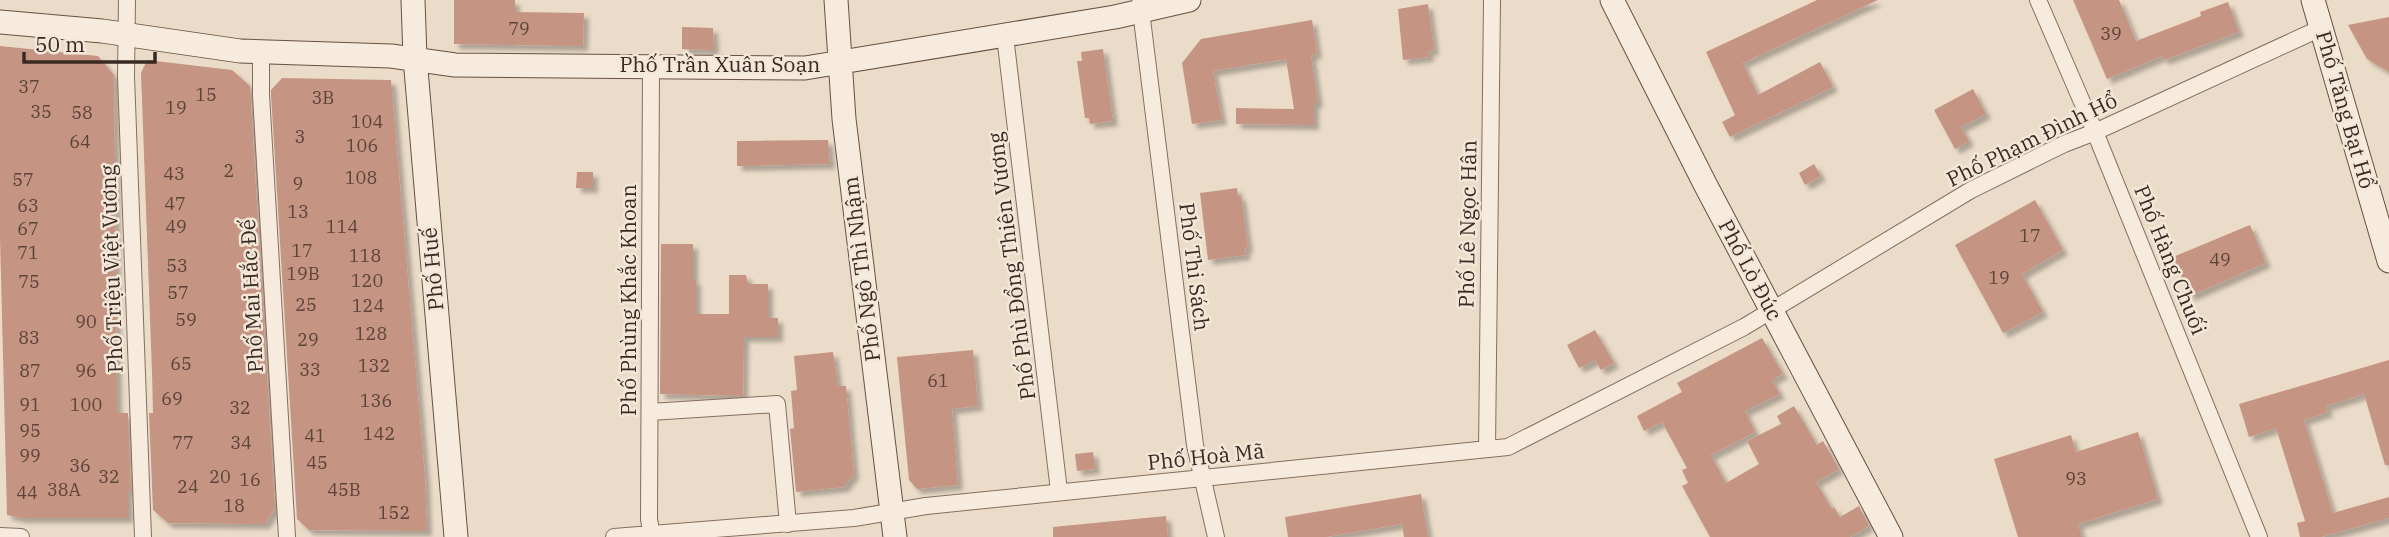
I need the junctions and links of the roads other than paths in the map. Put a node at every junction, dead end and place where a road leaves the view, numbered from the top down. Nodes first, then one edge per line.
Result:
1 (127, 0) edge
2 (413, 0) edge
3 (836, 0) edge
4 (1189, 0) edge
5 (1492, 0) edge
6 (1612, 0) edge
7 (2038, 0) edge
8 (2313, 0) edge
9 (1140, 6) edge
10 (0, 22) edge
11 (2321, 28) junction
12 (126, 36) junction
13 (1004, 36) junction
14 (261, 52) junction
15 (415, 58) junction
16 (839, 63) junction
17 (651, 66) junction
18 (2095, 132) junction
19 (2389, 261) edge
20 (1771, 310) junction
21 (650, 412) junction
22 (1487, 449) junction
23 (1202, 479) junction
24 (1059, 491) junction
25 (891, 512) junction
26 (788, 524) junction
27 (0, 536) edge
28 (652, 536) edge
29 (21, 537) edge
30 (143, 537) edge
31 (287, 537) edge
32 (456, 537) edge
33 (614, 537) edge
34 (895, 537) edge
35 (1216, 537) edge
36 (1891, 537) edge
37 (2259, 537) edge

1 - 12 street, Phố Triệu Việt Vương
2 - 15 street, Phố Huế
3 - 16 street, Phố Ngô Thì Nhậm
4 - 9 street, Phố Trần Xuân Soạn
5 - 22 street, Phố Lê Ngọc Hân
6 - 20 street, Phố Lò Đúc
7 - 18 street, Phố Hàng Chuối
8 - 11 street, Phố Tăng Bạt Hổ
9 - 13 street, Phố Trần Xuân Soạn
9 - 23 street, Phố Thi Sách
10 - 12 street, Phố Trần Xuân Soạn
11 - 18 street, Phố Phạm Đình Hổ
11 - 19 street, Phố Tăng Bạt Hổ
12 - 14 street, Phố Trần Xuân Soạn
12 - 30 street, Phố Triệu Việt Vương
13 - 16 street, Phố Trần Xuân Soạn
13 - 24 street, Phố Phù Đổng Thiên Vương
14 - 15 street, Phố Trần Xuân Soạn
14 - 31 street, Phố Mai Hắc Đế
15 - 17 street, Phố Trần Xuân Soạn
15 - 32 street, Phố Huế
16 - 17 street, Phố Trần Xuân Soạn
16 - 25 street, Phố Ngô Thì Nhậm
17 - 21 street, Phố Phùng Khắc Khoan
18 - 20 street, Phố Phạm Đình Hổ
18 - 37 street, Phố Hàng Chuối
20 - 22 street, Phố Hoà Mã
20 - 36 street, Phố Lò Đúc
21 - 26 street
21 - 28 street, Phố Phùng Khắc Khoan
22 - 23 street, Phố Hoà Mã
23 - 24 street, Phố Hoà Mã
23 - 35 street, Phố Thi Sách
24 - 25 street, Phố Hoà Mã
25 - 26 street, Phố Hoà Mã
25 - 34 street, Phố Ngô Thì Nhậm
26 - 28 street, Phố Hoà Mã
27 - 29 street
28 - 33 street, Phố Hoà Mã

